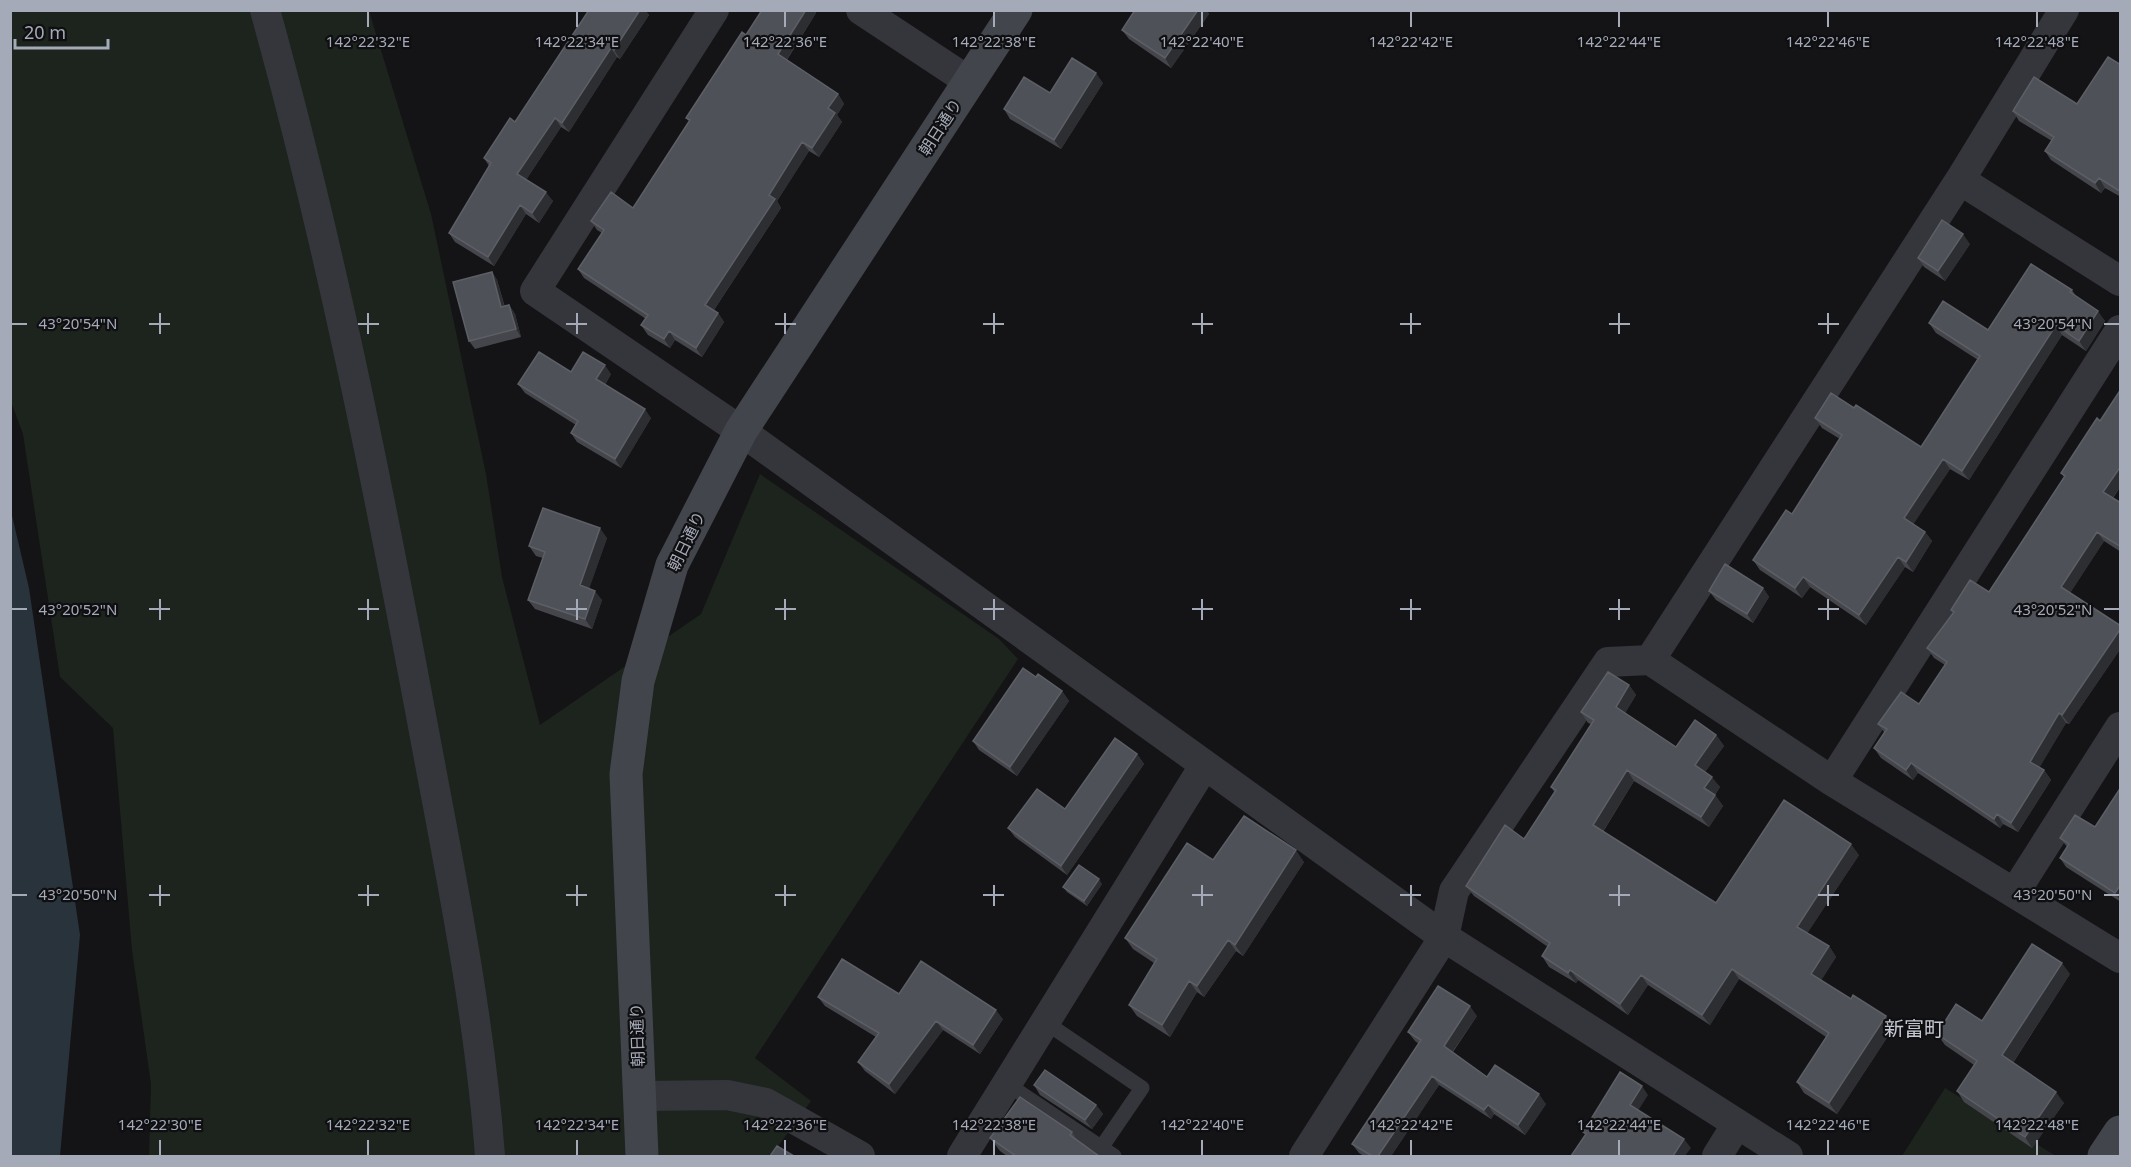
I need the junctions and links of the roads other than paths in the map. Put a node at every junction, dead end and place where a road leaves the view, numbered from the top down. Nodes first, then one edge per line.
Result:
1 (265, 10) edge
2 (714, 10) edge
3 (861, 10) edge
4 (1016, 10) edge
5 (2064, 10) edge
6 (970, 82) junction
7 (1960, 180) junction
8 (2121, 281) edge
9 (2121, 330) edge
10 (741, 431) junction
11 (1650, 660) junction
12 (2121, 727) edge
13 (1204, 766) junction
14 (1832, 781) junction
15 (2015, 892) junction
16 (1444, 937) junction
17 (2121, 958) edge
18 (1045, 1022) junction
19 (1007, 1084) junction
20 (640, 1096) junction
21 (1737, 1124) junction
22 (2121, 1132) edge
23 (1101, 1148) junction
24 (1307, 1155) edge
25 (490, 1156) edge
26 (642, 1156) edge
27 (860, 1156) edge
28 (962, 1156) edge
29 (1114, 1156) edge
30 (1717, 1156) edge
31 (1788, 1156) edge
32 (2104, 1156) edge

1 - 25 street
2 - 10 street
3 - 6 street
4 - 6 street, 朝日通り
5 - 7 street
6 - 10 street, 朝日通り
7 - 8 street
7 - 11 street
9 - 14 street
10 - 13 street
10 - 20 street, 朝日通り
11 - 14 street
11 - 16 street
12 - 15 street
13 - 16 street
13 - 18 street
14 - 15 street
15 - 17 street
16 - 21 street
16 - 24 street
18 - 19 street
18 - 23 lane
19 - 23 lane
19 - 28 street
20 - 26 street, 朝日通り
20 - 27 street
21 - 30 street
21 - 31 street
22 - 32 street
23 - 29 lane

